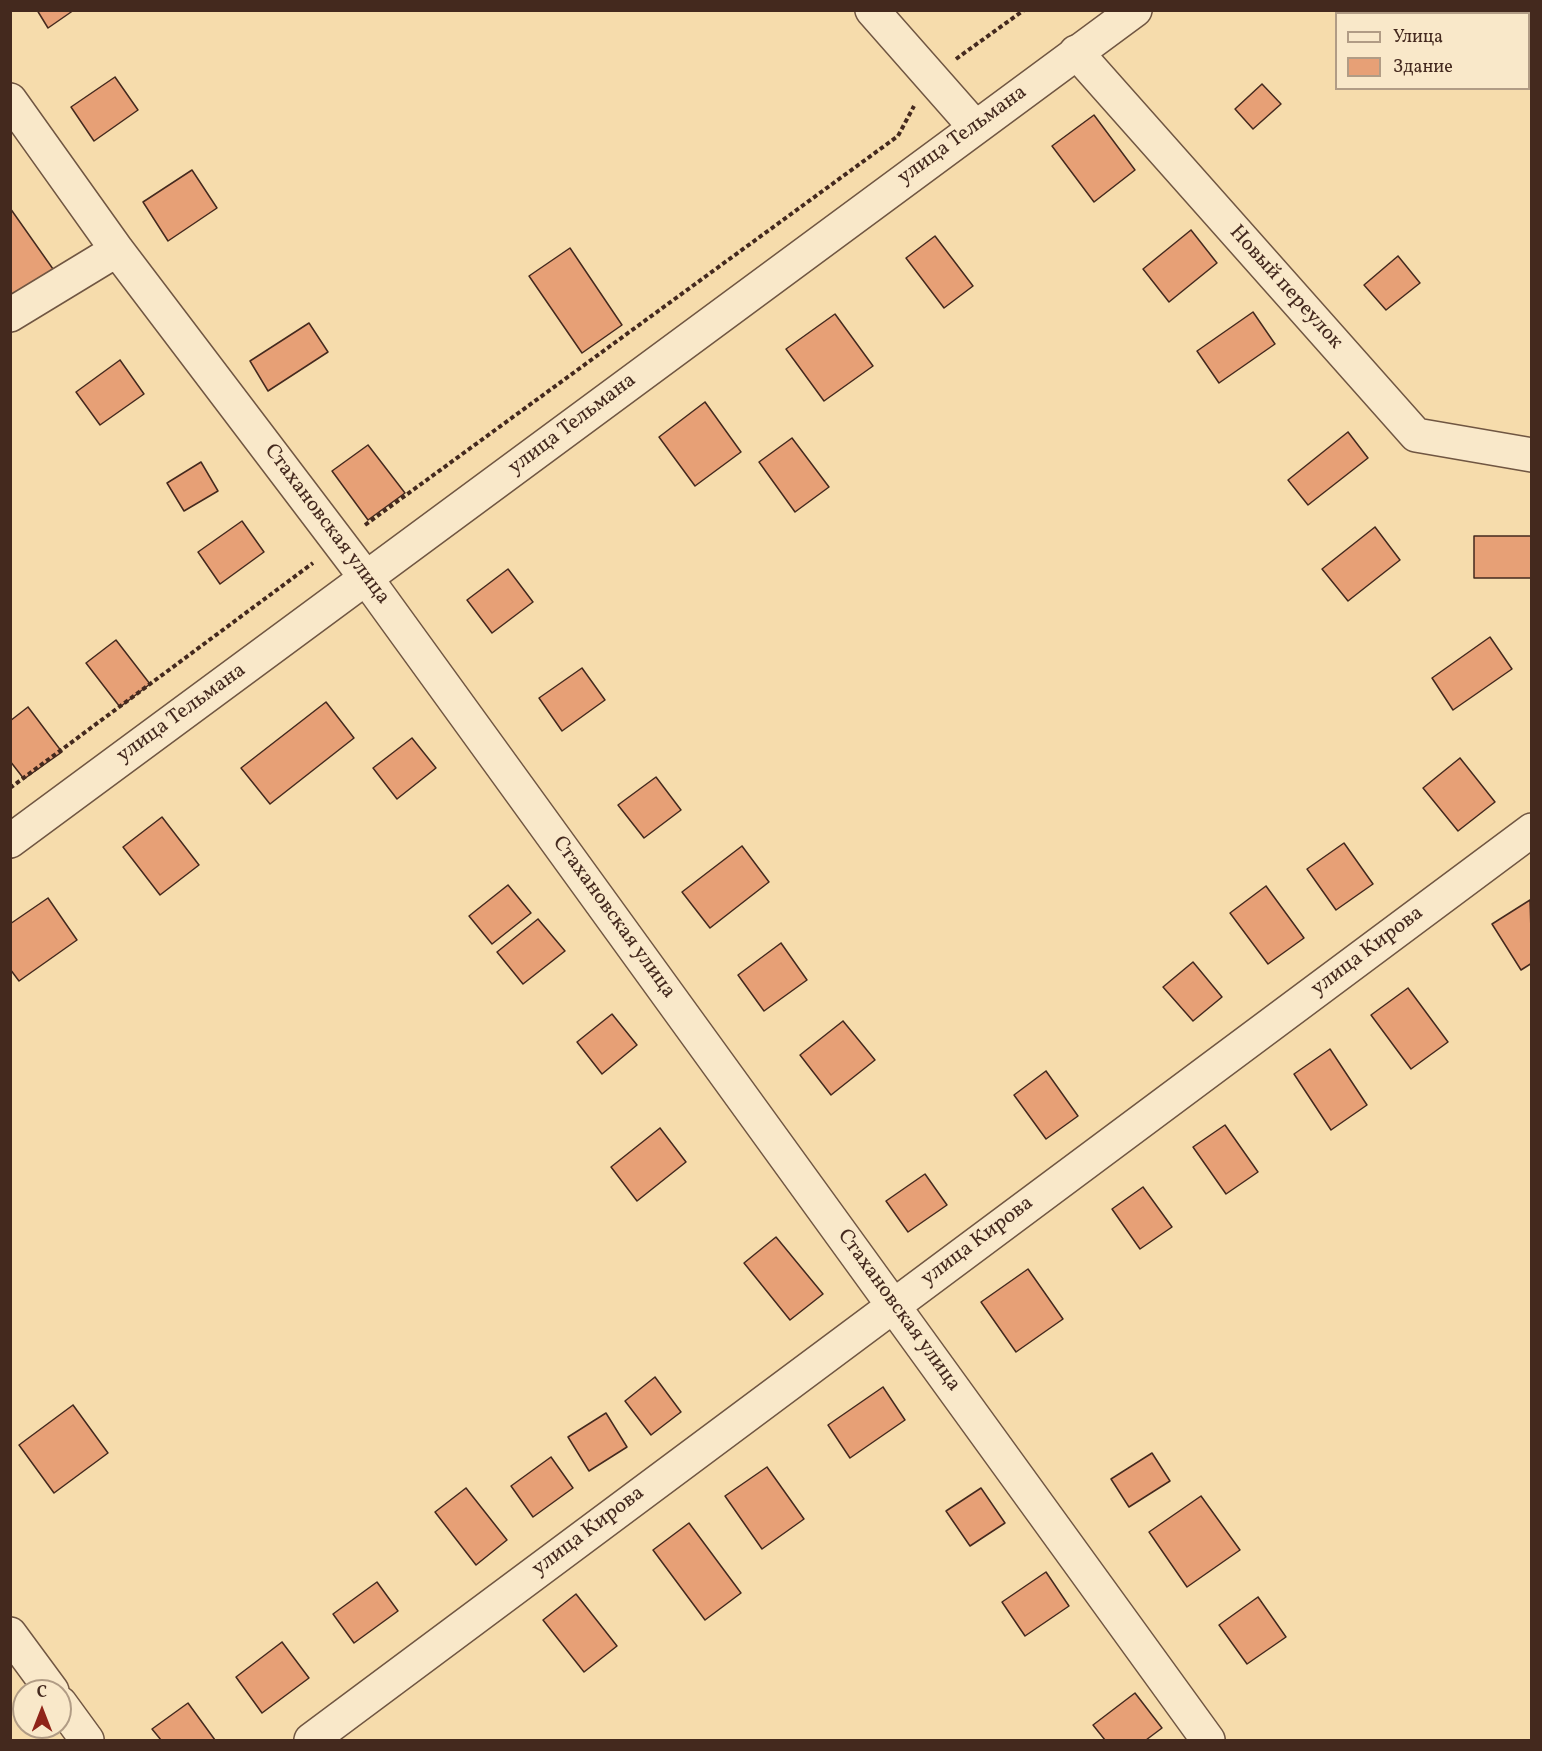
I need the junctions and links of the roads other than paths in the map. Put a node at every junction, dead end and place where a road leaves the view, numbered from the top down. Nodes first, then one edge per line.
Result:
1 (872, 10) edge
2 (1135, 10) edge
3 (1076, 52) junction
4 (10, 100) edge
5 (975, 127) junction
6 (117, 250) junction
7 (10, 315) edge
8 (1532, 455) edge
9 (366, 578) junction
10 (1532, 830) edge
11 (10, 841) edge
12 (893, 1305) junction
13 (10, 1634) edge
14 (42, 1679) edge
15 (72, 1719) edge
16 (87, 1740) edge
17 (311, 1740) edge
18 (1208, 1740) edge

1 - 5 street
2 - 3 street, улица Тельмана
3 - 5 street, улица Тельмана
3 - 8 street, Новый переулок
4 - 6 street, Стахановская улица
5 - 9 street, улица Тельмана
6 - 7 street
6 - 9 street, Стахановская улица
9 - 11 street, улица Тельмана
9 - 12 street, Стахановская улица
10 - 12 street, улица Кирова
12 - 17 street, улица Кирова
12 - 18 street, Стахановская улица
13 - 14 street
15 - 16 street

